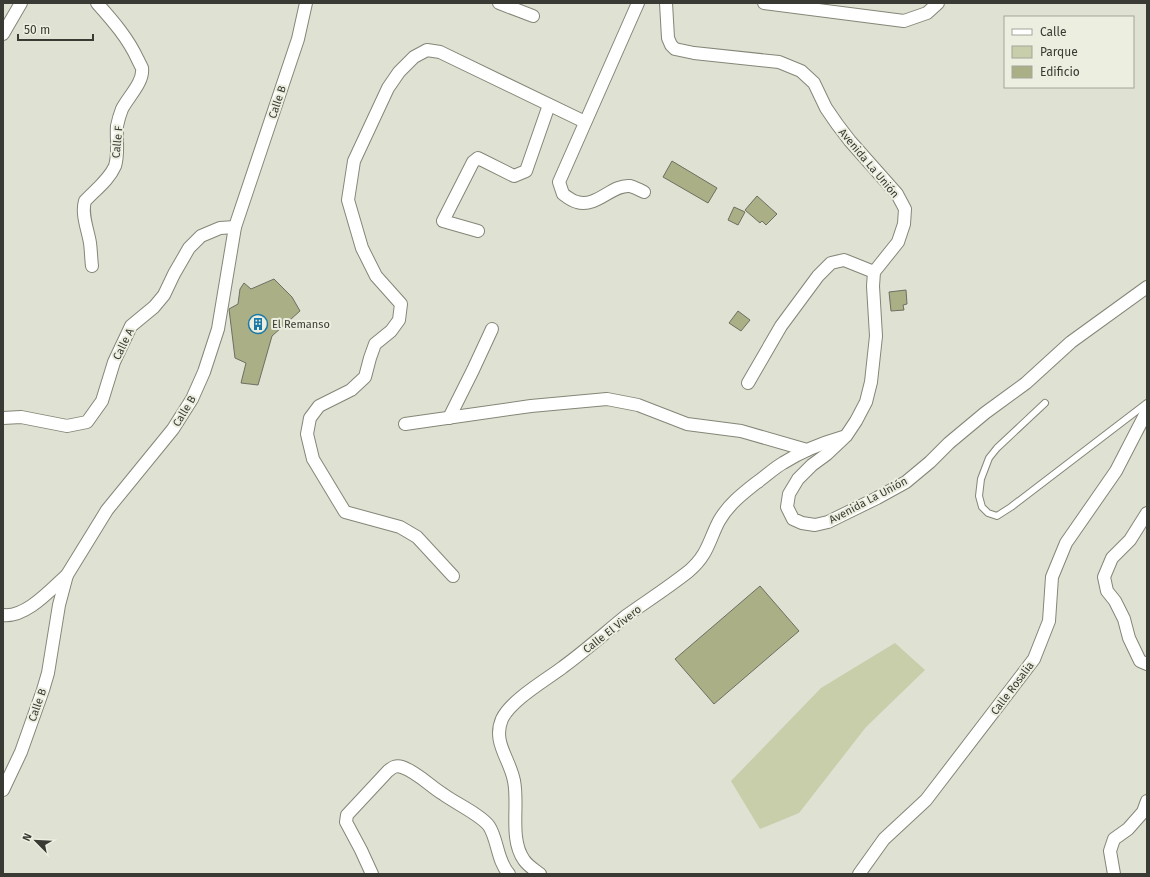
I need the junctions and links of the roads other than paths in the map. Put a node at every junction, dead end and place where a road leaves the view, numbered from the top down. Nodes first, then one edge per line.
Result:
1 (21, 3) edge
2 (97, 3) edge
3 (306, 3) edge
4 (499, 3) edge
5 (638, 3) edge
6 (666, 3) edge
7 (764, 3) edge
8 (938, 3) edge
9 (533, 16) dead end
10 (6, 20) edge
11 (3, 34) edge
12 (549, 105) junction
13 (585, 122) junction
14 (644, 192) dead end
15 (236, 227) junction
16 (478, 231) dead end
17 (92, 266) dead end
18 (874, 272) junction
19 (1147, 287) edge
20 (492, 329) dead end
21 (748, 383) dead end
22 (1045, 403) dead end
23 (1147, 403) edge
24 (1147, 411) edge
25 (3, 418) edge
26 (449, 418) junction
27 (405, 424) dead end
28 (846, 436) junction
29 (807, 450) junction
30 (1147, 513) edge
31 (67, 576) junction
32 (453, 576) dead end
33 (3, 615) edge
34 (1147, 664) edge
35 (3, 790) edge
36 (1147, 801) edge
37 (372, 874) edge
38 (509, 874) edge
39 (540, 874) edge
40 (859, 874) edge
41 (1114, 874) edge

1 - 10 street
2 - 17 street, Calle F
3 - 15 street, Calle B
4 - 9 street
5 - 13 street
6 - 18 street, Avenida La Unión
7 - 8 street
10 - 11 street
12 - 13 street
12 - 16 street
12 - 32 street
13 - 14 street
15 - 25 street, Calle A
15 - 31 street, Calle B
18 - 21 street
18 - 28 street, Avenida La Unión
19 - 28 street, Avenida La Unión
20 - 26 street
22 - 23 lane
24 - 40 street, Calle Rosalia
26 - 27 street
26 - 29 street
28 - 29 street, Calle El Vivero
29 - 39 street, Calle El Vivero
30 - 34 street
31 - 33 street
31 - 35 street, Calle B
36 - 41 street
37 - 38 street

